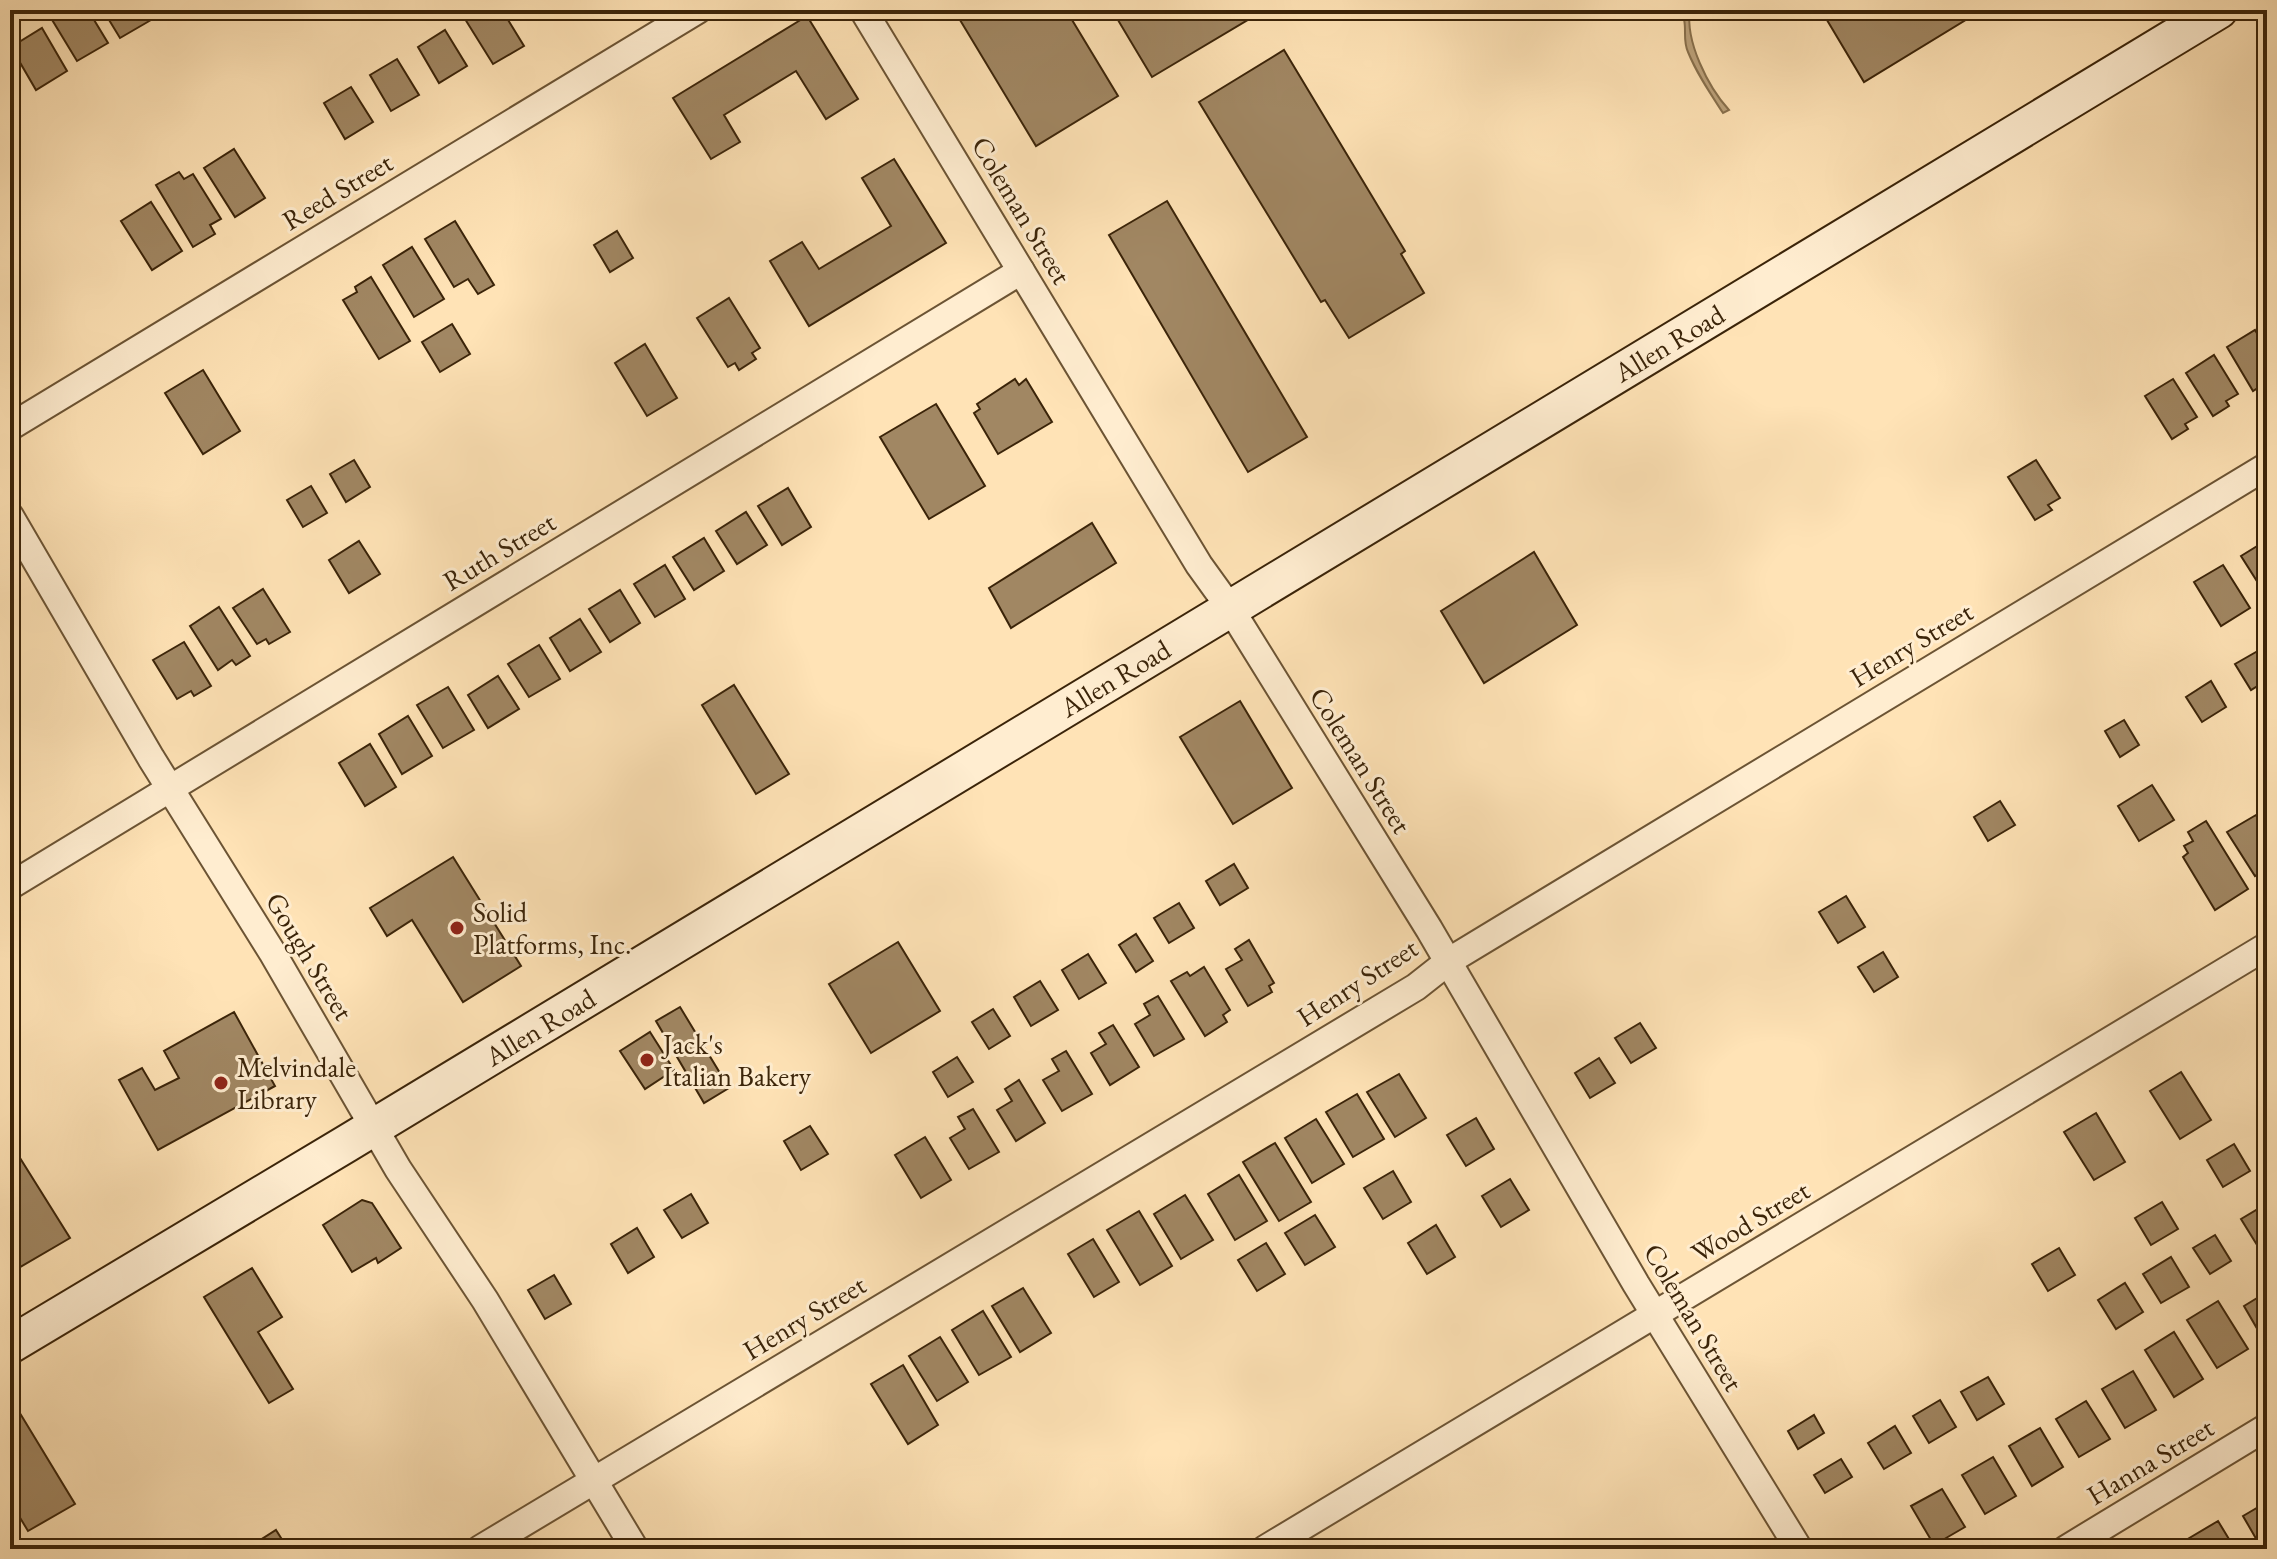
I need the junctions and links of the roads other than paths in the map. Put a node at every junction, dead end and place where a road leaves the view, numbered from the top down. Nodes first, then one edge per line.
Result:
1 (698, 10) edge
2 (863, 10) edge
3 (2219, 10) edge
4 (1021, 271) junction
5 (10, 427) edge
6 (2267, 466) edge
7 (10, 516) edge
8 (1230, 608) junction
9 (171, 789) junction
10 (10, 886) edge
11 (2267, 946) edge
12 (1449, 961) junction
13 (375, 1127) junction
14 (1656, 1315) junction
15 (10, 1345) edge
16 (2267, 1427) edge
17 (594, 1480) junction
18 (480, 1549) edge
19 (635, 1549) edge
20 (1265, 1549) edge
21 (1799, 1549) edge
22 (2066, 1549) edge

1 - 5 street, Reed Street
2 - 4 street, Coleman Street
3 - 8 main road, Allen Road
4 - 8 street, Coleman Street
4 - 9 street, Ruth Street
6 - 12 street, Henry Street
7 - 9 street, Gough Street
8 - 12 street, Coleman Street
8 - 13 main road, Allen Road
9 - 10 street, Ruth Street
9 - 13 street, Gough Street
11 - 14 street, Wood Street
12 - 14 street, Coleman Street
12 - 17 street, Henry Street
13 - 15 main road, Allen Road
13 - 17 street, Gough Street
14 - 20 street, Wood Street
14 - 21 street, Coleman Street
16 - 22 street, Hanna Street
17 - 18 street, Henry Street
17 - 19 street, Gough Street

